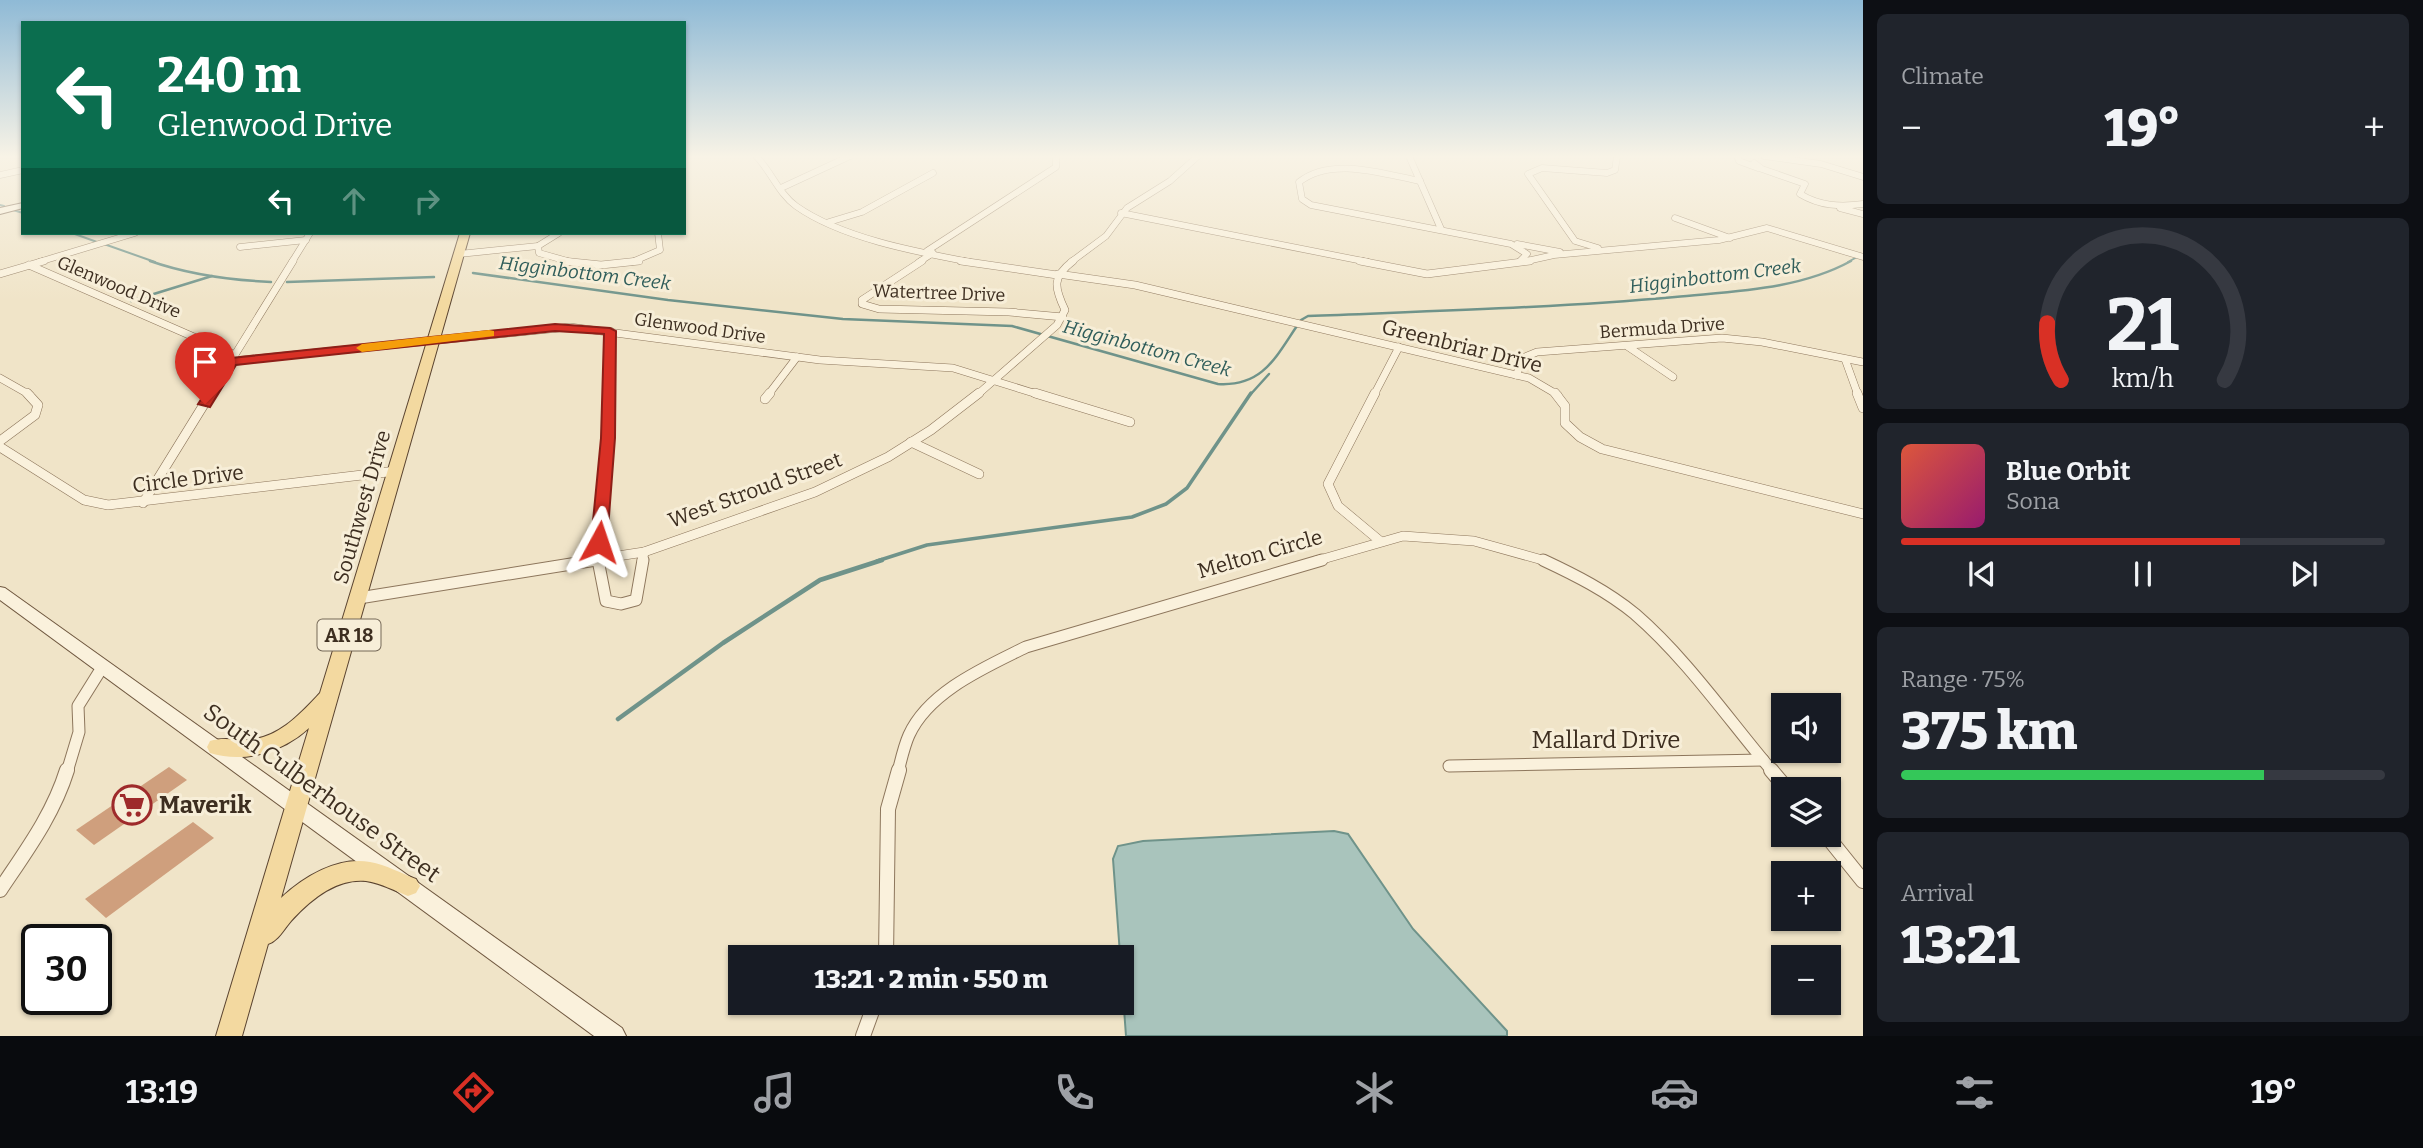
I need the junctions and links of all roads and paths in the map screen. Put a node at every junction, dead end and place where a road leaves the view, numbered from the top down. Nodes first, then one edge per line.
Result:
1 (794, 204) edge
2 (876, 204) edge
3 (1001, 204) edge
4 (1133, 204) edge
5 (1310, 204) edge
6 (1430, 204) edge
7 (1550, 204) edge
8 (1827, 204) edge
9 (1858, 204) edge
10 (21, 206) edge
11 (1832, 206) junction
12 (0, 211) edge
13 (1121, 214) junction
14 (1863, 214) edge
15 (1675, 218) dead end
16 (829, 222) junction
17 (1564, 226) junction
18 (1441, 229) junction
19 (128, 235) edge
20 (464, 235) edge
21 (556, 235) edge
22 (658, 235) edge
23 (308, 236) edge
24 (1730, 238) junction
25 (1492, 239) junction
26 (538, 246) junction
27 (240, 247) dead end
28 (1610, 250) junction
29 (930, 252) junction
30 (1570, 253) junction
31 (1579, 253) junction
32 (459, 254) junction
33 (1863, 257) edge
34 (1516, 262) junction
35 (29, 265) junction
36 (0, 274) edge
37 (1058, 275) junction
38 (1063, 317) junction
39 (610, 331) junction
40 (434, 341) junction
41 (1626, 345) junction
42 (1399, 347) junction
43 (797, 357) junction
44 (233, 358) junction
45 (1846, 359) junction
46 (1863, 362) edge
47 (1516, 375) junction
48 (1673, 377) dead end
49 (0, 378) edge
50 (996, 380) junction
51 (765, 399) dead end
52 (1863, 408) edge
53 (1130, 422) dead end
54 (0, 441) edge
55 (911, 442) junction
56 (0, 447) edge
57 (396, 471) junction
58 (979, 474) dead end
59 (143, 503) junction
60 (1863, 514) edge
61 (1380, 541) junction
62 (643, 552) junction
63 (598, 560) junction
64 (0, 592) edge
65 (359, 598) junction
66 (103, 666) junction
67 (332, 692) junction
68 (216, 747) junction
69 (1763, 760) junction
70 (1449, 766) dead end
71 (1777, 777) edge
72 (298, 806) junction
73 (1836, 847) edge
74 (1863, 881) edge
75 (408, 886) junction
76 (0, 890) edge
77 (886, 945) edge
78 (256, 951) junction
79 (871, 1015) edge
80 (229, 1036) edge
81 (614, 1036) edge
82 (863, 1036) edge

1 - 16 street, Greenbriar Drive
2 - 16 street
3 - 29 street
4 - 13 street
5 - 18 street
6 - 18 street
7 - 17 street
8 - 11 street
9 - 11 street
10 - 12 street
11 - 14 street
13 - 34 street
13 - 37 street
15 - 24 street
16 - 29 street, Greenbriar Drive
17 - 28 street
17 - 31 street
18 - 25 street
19 - 35 street
20 - 32 main road, Southwest Drive / AR 18
21 - 26 street
22 - 26 street
23 - 27 street
23 - 44 street
24 - 28 street
24 - 33 street
25 - 30 street
25 - 34 street
26 - 32 street
28 - 31 street
29 - 37 street, Greenbriar Drive
29 - 38 street, Watertree Drive
30 - 31 street
30 - 34 street
32 - 40 main road, Southwest Drive / AR 18
35 - 36 street
35 - 44 street, Glenwood Drive
37 - 38 street
37 - 42 street, Greenbriar Drive
38 - 50 street, West Stroud Street
39 - 40 street, Glenwood Drive
39 - 43 street, Glenwood Drive
39 - 63 street
40 - 44 street, Glenwood Drive
40 - 57 main road, Southwest Drive / AR 18
41 - 45 street, Bermuda Drive
41 - 47 street, Bermuda Drive
41 - 48 street
42 - 47 street, Greenbriar Drive
42 - 61 street
43 - 50 street, Glenwood Drive
43 - 51 street
44 - 59 street
45 - 46 street, Bermuda Drive
45 - 52 street
47 - 60 street, Greenbriar Drive
49 - 54 street
50 - 53 street, Glenwood Drive
50 - 55 street, West Stroud Street
55 - 58 street
55 - 62 street, West Stroud Street
56 - 59 street, Circle Drive
57 - 59 street, Circle Drive
57 - 65 main road, Southwest Drive / AR 18
61 - 69 street, Melton Circle
61 - 77 street, Melton Circle
62 - 63 street, West Stroud Street
62 - 63 street
63 - 65 street, West Stroud Street
64 - 66 street, South Culberhouse Street
65 - 67 main road, Southwest Drive / AR 18
66 - 68 street, South Culberhouse Street
66 - 76 street
67 - 68 main road
67 - 72 main road, Southwest Drive / AR 18
68 - 72 street, South Culberhouse Street
69 - 70 street, Mallard Drive
69 - 71 street, Melton Circle
72 - 75 street, South Culberhouse Street
72 - 78 main road, Southwest Drive / AR 18
73 - 74 street
75 - 78 main road
75 - 81 street, South Culberhouse Street
78 - 80 main road, Southwest Drive / AR 18
79 - 82 street

